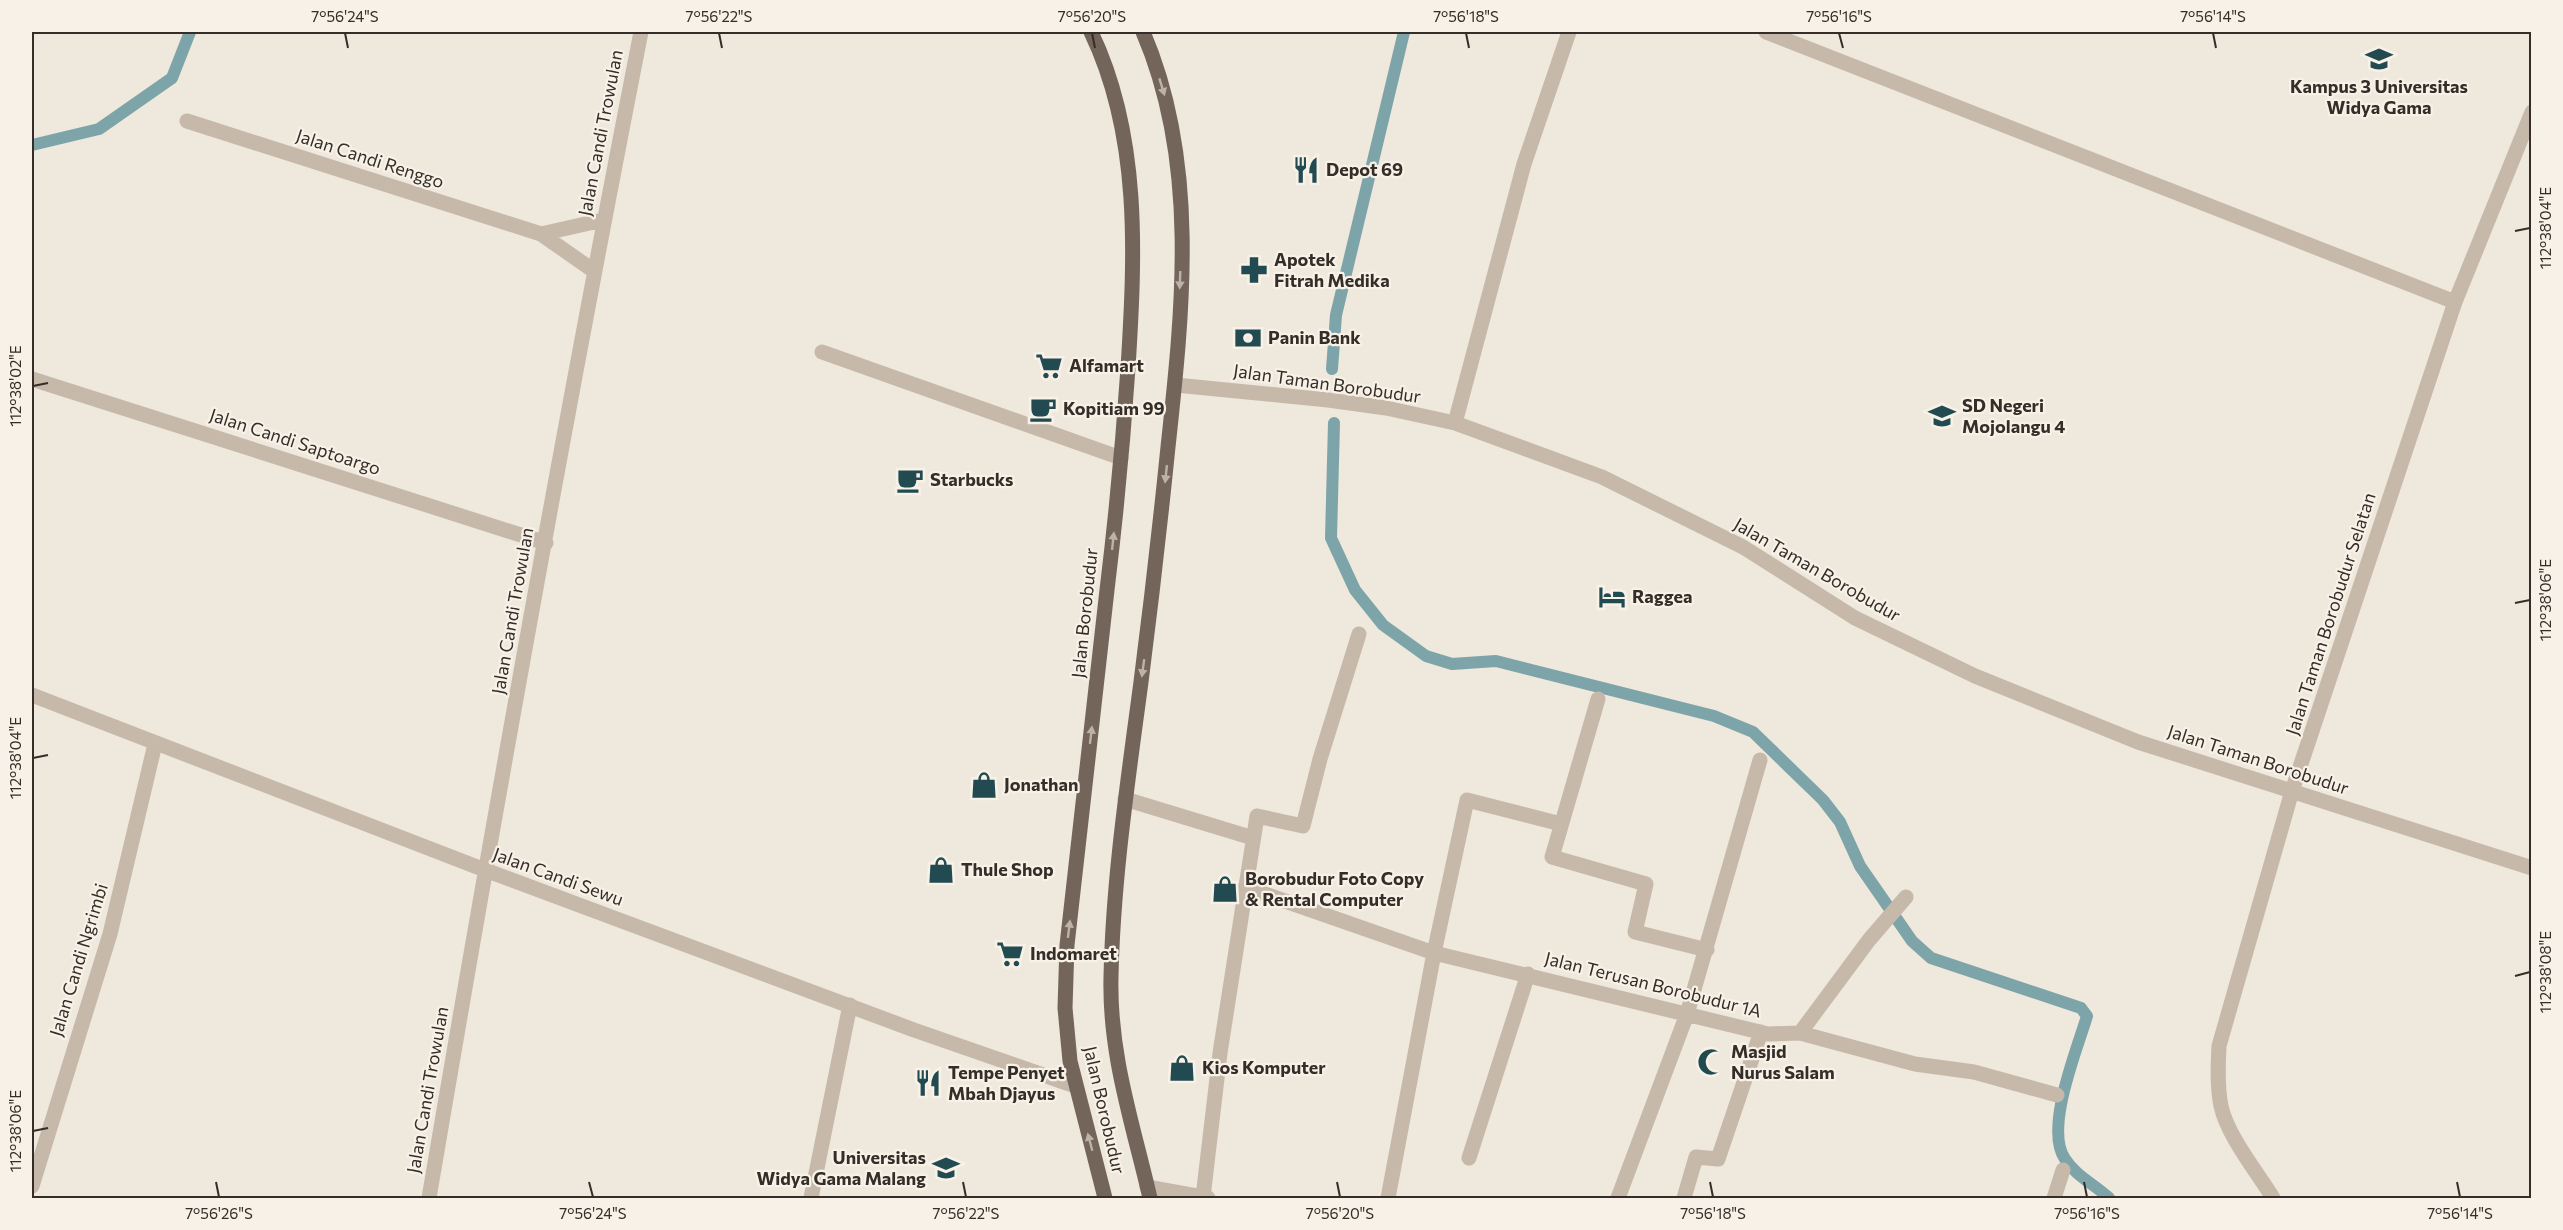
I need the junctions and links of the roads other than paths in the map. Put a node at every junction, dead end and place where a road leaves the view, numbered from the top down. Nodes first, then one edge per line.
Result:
1 (641, 32) edge
2 (1090, 32) edge
3 (1143, 32) edge
4 (1569, 32) edge
5 (1766, 32) edge
6 (2532, 112) edge
7 (187, 121) dead end
8 (603, 220) junction
9 (541, 234) junction
10 (594, 271) junction
11 (2455, 302) junction
12 (822, 352) dead end
13 (32, 379) edge
14 (1176, 385) junction
15 (1455, 423) junction
16 (1121, 458) junction
17 (546, 543) junction
18 (1359, 634) dead end
19 (32, 695) edge
20 (1598, 699) dead end
21 (155, 744) junction
22 (1760, 759) dead end
23 (2292, 791) junction
24 (1125, 799) junction
25 (1561, 824) junction
26 (1253, 838) junction
27 (2532, 868) edge
28 (485, 870) junction
29 (1245, 887) junction
30 (1903, 902) dead end
31 (1707, 950) junction
32 (1434, 953) junction
33 (1528, 974) junction
34 (850, 1005) junction
35 (1687, 1014) junction
36 (1761, 1032) junction
37 (1800, 1033) junction
38 (1075, 1086) junction
39 (2057, 1095) dead end
40 (1468, 1158) dead end
41 (2063, 1170) dead end
42 (32, 1186) edge
43 (1148, 1193) edge
44 (429, 1198) edge
45 (811, 1198) edge
46 (1105, 1198) edge
47 (1205, 1198) edge
48 (1388, 1198) edge
49 (1618, 1198) edge
50 (1684, 1198) edge
51 (2054, 1198) edge
52 (2273, 1198) edge

1 - 8 street, Jalan Candi Trowulan
2 - 16 main road, Jalan Borobudur
3 -> 14 main road, Jalan Borobudur
4 - 15 street
5 - 11 street
6 - 11 street, Jalan Taman Borobudur Selatan
7 - 9 street, Jalan Candi Renggo
8 - 9 street
8 - 10 street, Jalan Candi Trowulan
9 - 10 street, Jalan Candi Renggo
10 - 17 street, Jalan Candi Trowulan
11 - 23 street, Jalan Taman Borobudur Selatan
12 - 16 street
13 - 17 street, Jalan Candi Saptoargo
14 - 15 street, Jalan Taman Borobudur
14 -> 24 main road, Jalan Borobudur
15 - 23 street, Jalan Taman Borobudur
38 -> 16 main road, Jalan Borobudur
17 - 28 street, Jalan Candi Trowulan
18 - 26 street
19 - 21 street, Jalan Candi Sewu
20 - 25 street
21 - 28 street, Jalan Candi Sewu
21 - 42 street, Jalan Candi Ngrimbi
22 - 31 street
23 - 27 street, Jalan Taman Borobudur
23 - 52 street, Jalan Taman Borobudur Selatan
24 - 26 street
24 - 43 main road, Jalan Borobudur
25 - 31 street
25 - 32 street
26 - 29 street
28 - 34 street, Jalan Candi Sewu
28 - 44 street, Jalan Candi Trowulan
29 - 32 street, Jalan Terusan Borobudur 1A
29 - 47 street
30 - 37 street
31 - 35 street
32 - 33 street, Jalan Terusan Borobudur 1A
32 - 48 street
33 - 35 street, Jalan Terusan Borobudur 1A
33 - 40 street
34 - 38 street, Jalan Candi Sewu
34 - 45 street
35 - 36 street, Jalan Terusan Borobudur 1A
35 - 49 street
36 - 37 street, Jalan Terusan Borobudur 1A
36 - 50 street
37 - 39 street, Jalan Terusan Borobudur 1A
46 -> 38 main road, Jalan Borobudur
41 - 51 street
43 - 47 street

